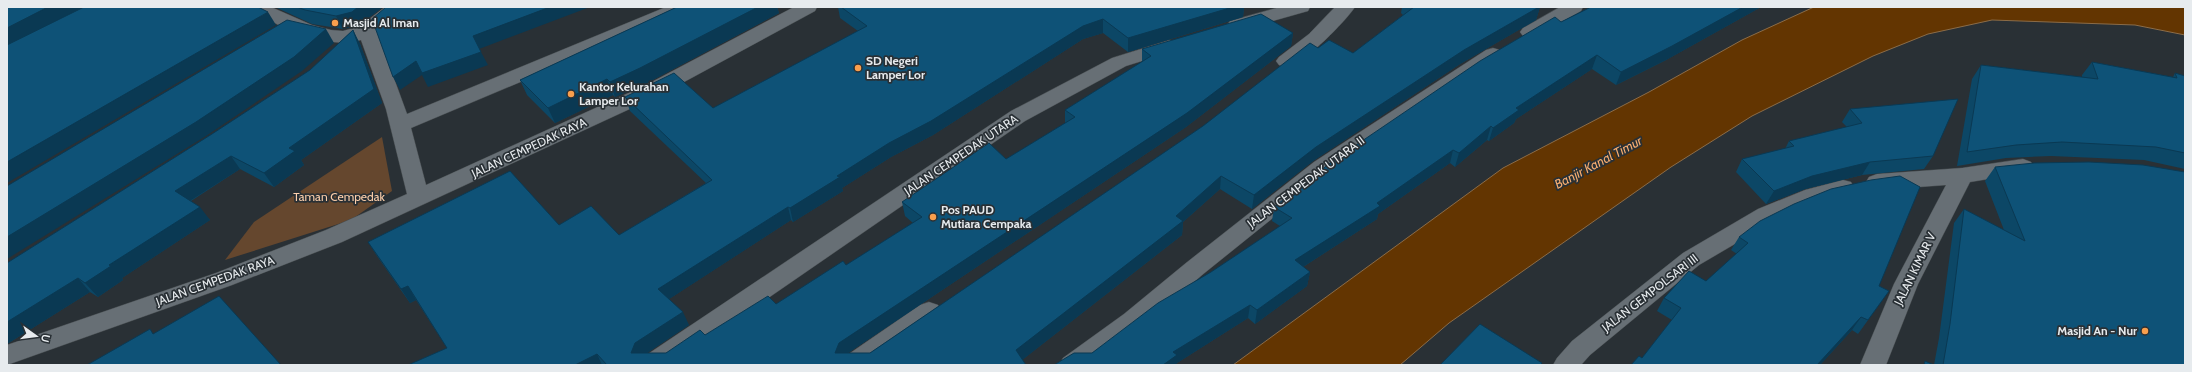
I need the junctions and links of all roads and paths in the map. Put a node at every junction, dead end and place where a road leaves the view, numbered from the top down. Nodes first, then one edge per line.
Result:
1 (256, 7) edge
2 (397, 7) edge
3 (682, 7) edge
4 (808, 7) edge
5 (1301, 7) edge
6 (1346, 7) edge
7 (1574, 7) edge
8 (294, 24) junction
9 (1222, 30) edge
10 (362, 32) junction
11 (274, 36) edge
12 (1192, 40) edge
13 (337, 54) edge
14 (1273, 71) edge
15 (400, 125) junction
16 (2044, 166) edge
17 (1962, 176) junction
18 (419, 198) junction
19 (947, 300) edge
20 (7, 354) edge
21 (651, 365) edge
22 (852, 365) edge
23 (1072, 365) edge
24 (1566, 365) edge
25 (1873, 365) edge

1 - 8 street
2 - 10 street
3 - 15 street
4 - 18 street, JALAN CEMPEDAK RAYA
5 - 9 street
6 - 14 street
7 - 23 street, JALAN CEMPEDAK UTARA II
8 - 10 street
8 - 11 street
10 - 13 street
10 - 15 street
12 - 21 street, JALAN CEMPEDAK UTARA
15 - 18 street
16 - 17 street, JALAN GEMPOLSARI III
17 - 24 street, JALAN GEMPOLSARI III
17 - 25 street, JALAN KIMAR V
18 - 20 street, JALAN CEMPEDAK RAYA
19 - 22 street

